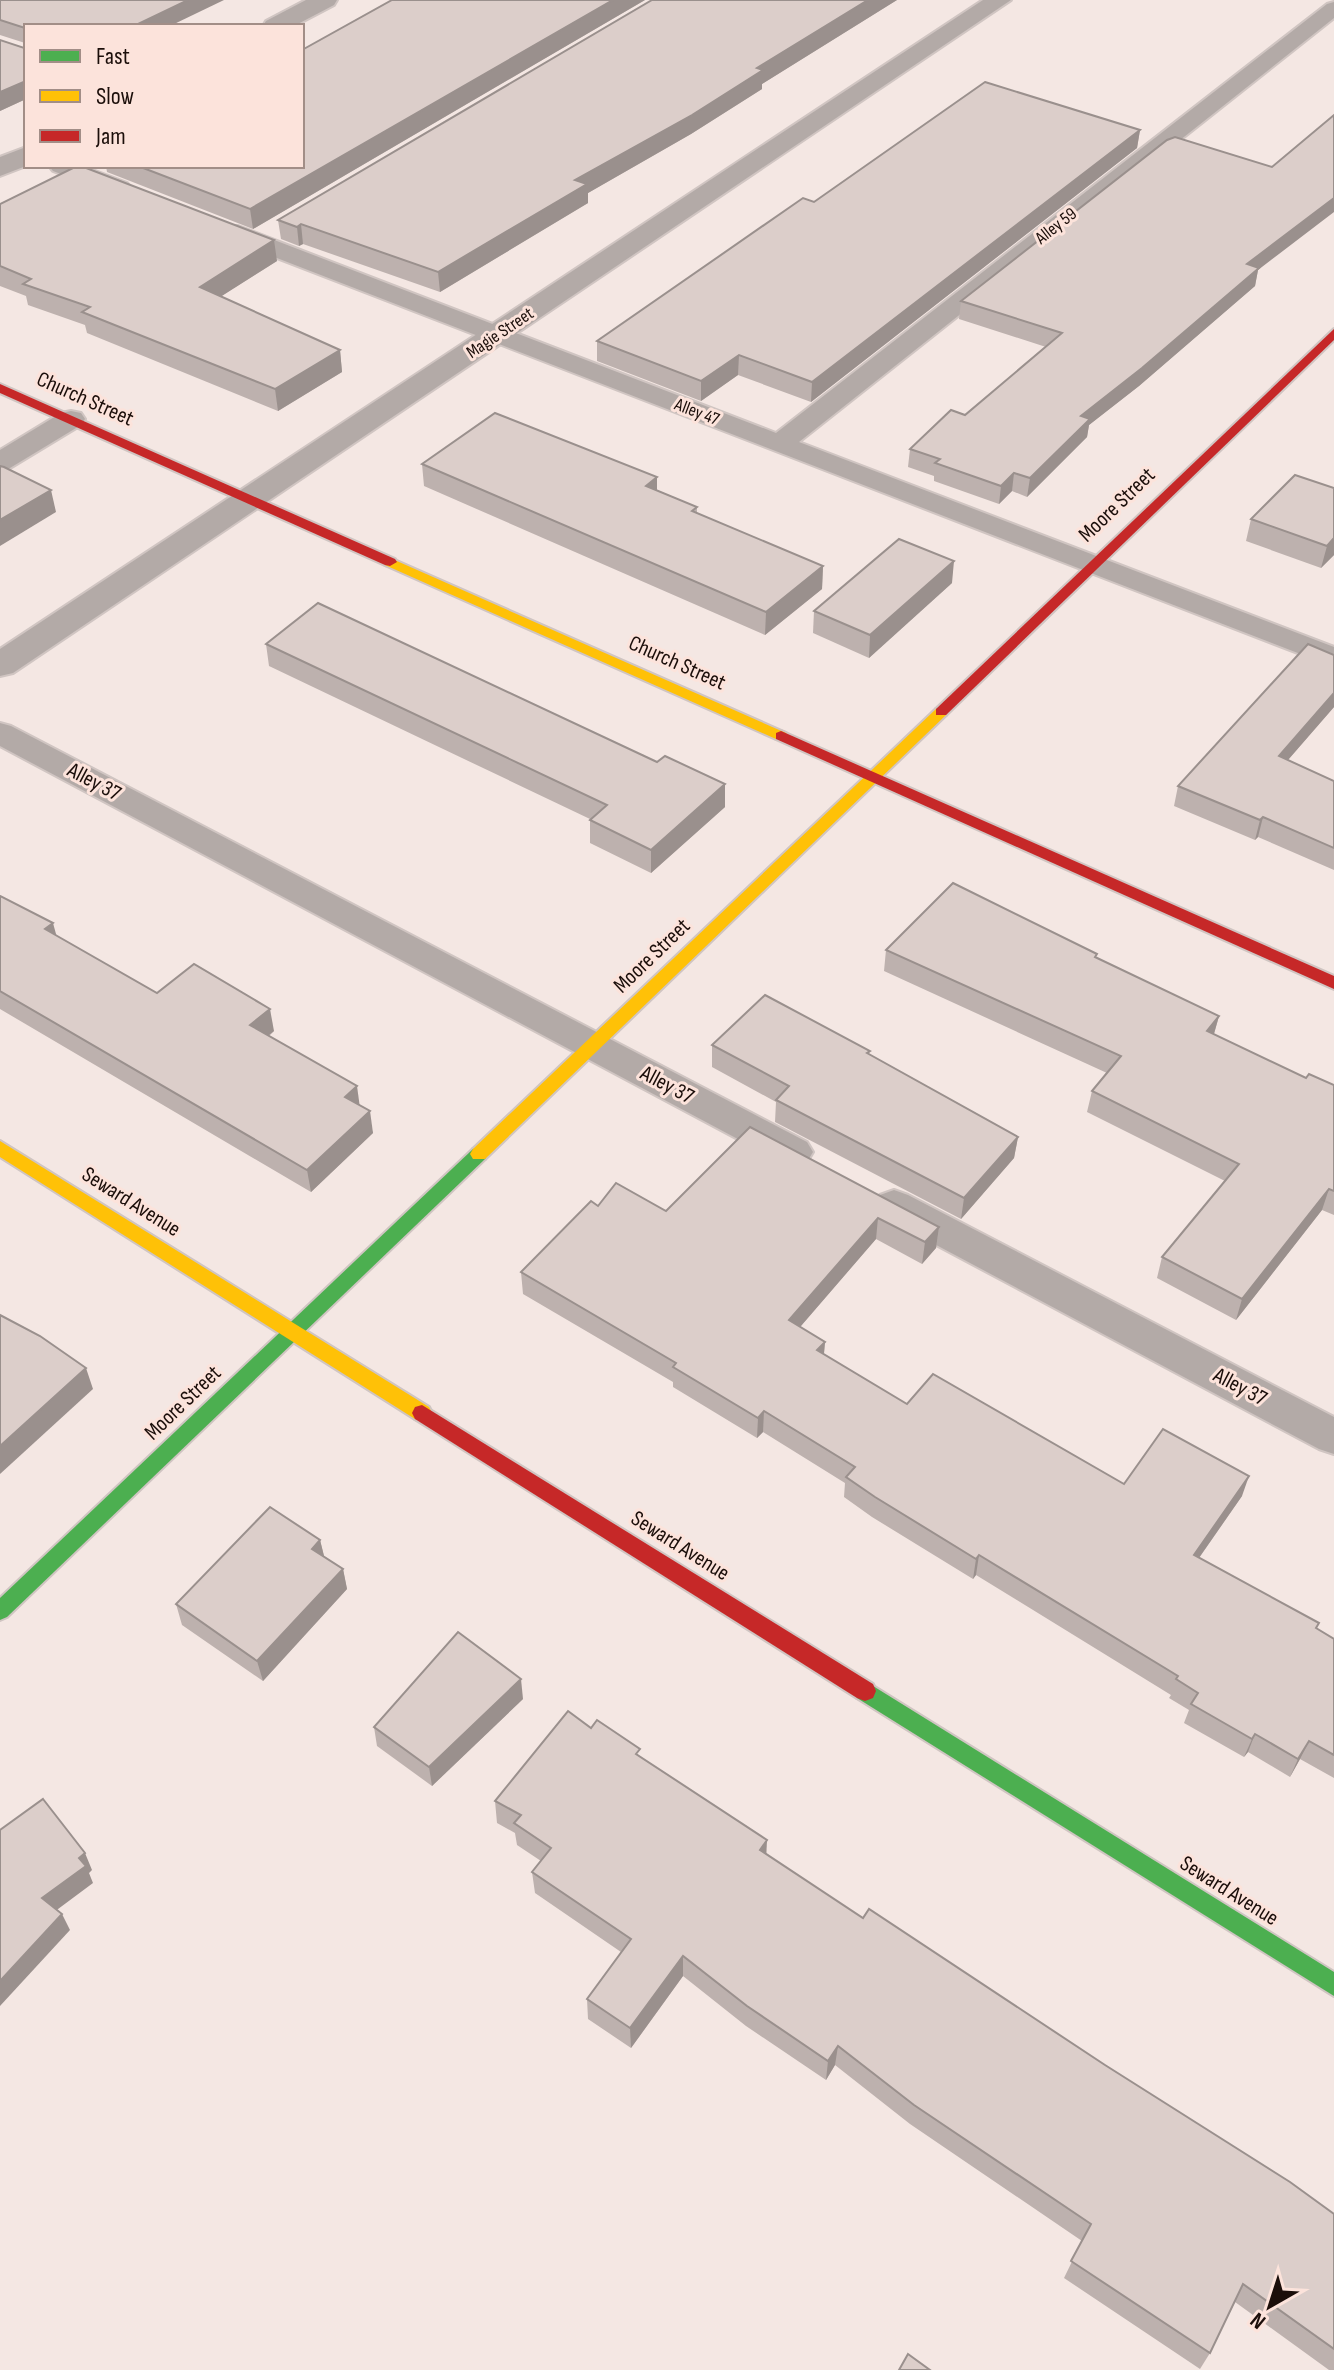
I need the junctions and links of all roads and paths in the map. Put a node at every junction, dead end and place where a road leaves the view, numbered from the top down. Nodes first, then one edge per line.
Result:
1 (325, 0) edge
2 (999, 0) edge
3 (1334, 8) edge
4 (279, 24) edge
5 (24, 156) edge
6 (0, 168) edge
7 (66, 168) edge
8 (150, 200) edge
9 (209, 223) edge
10 (282, 225) edge
11 (254, 241) junction
12 (1334, 333) edge
13 (497, 335) junction
14 (0, 388) edge
15 (71, 419) junction
16 (779, 444) junction
17 (0, 462) edge
18 (250, 499) junction
19 (1091, 564) junction
20 (1334, 658) edge
21 (0, 665) edge
22 (0, 733) edge
23 (874, 778) junction
24 (1334, 983) edge
25 (593, 1045) junction
26 (0, 1148) edge
27 (293, 1332) junction
28 (1334, 1437) edge
29 (0, 1611) edge
30 (1334, 1985) edge

1 - 4 street
2 - 13 street, Magie Street
3 - 16 lane, Alley 59
5 - 6 street
7 - 8 lane
9 - 11 lane, Alley 47
10 - 11 lane
11 - 13 lane, Alley 47
12 - 19 street, Moore Street
13 - 16 lane, Alley 47
13 - 18 street, Magie Street
14 - 15 street, Church Street
15 - 17 lane
15 - 18 street, Church Street
16 - 19 lane, Alley 47
18 - 21 street, Magie Street
18 - 23 street, Church Street
19 - 20 lane, Alley 47
19 - 23 street, Moore Street
22 - 25 lane, Alley 37
23 - 24 street, Church Street
23 - 25 street, Moore Street
25 - 27 street, Moore Street
25 - 28 lane, Alley 37
26 - 27 street, Seward Avenue
27 - 29 street, Moore Street
27 - 30 street, Seward Avenue

